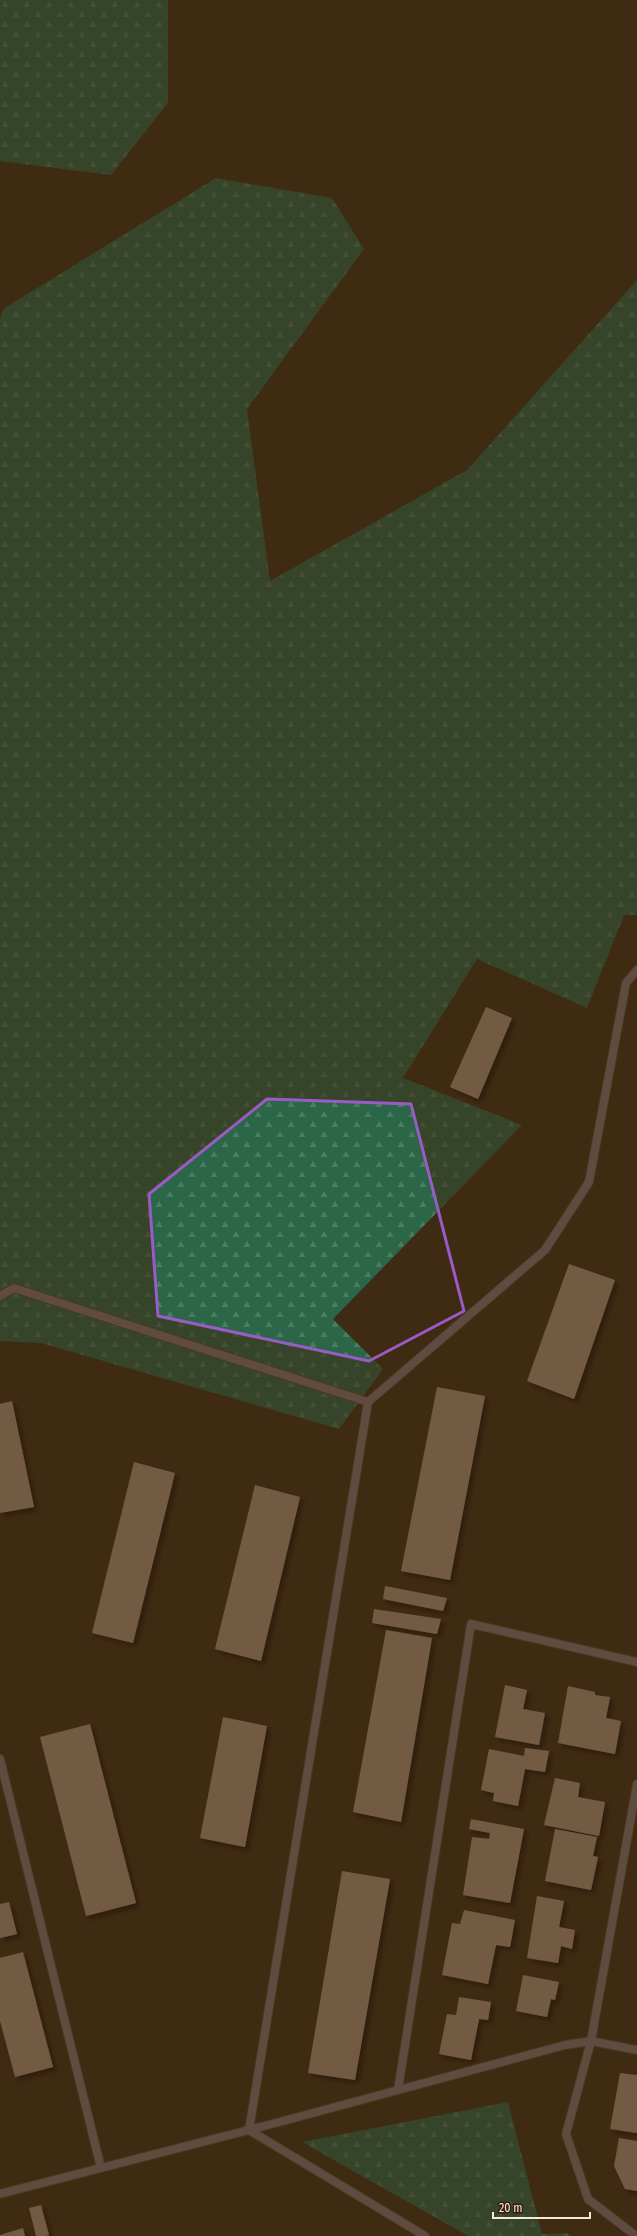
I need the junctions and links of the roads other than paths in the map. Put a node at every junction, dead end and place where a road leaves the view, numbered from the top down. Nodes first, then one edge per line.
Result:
1 (637, 970) edge
2 (0, 1296) edge
3 (368, 1402) junction
4 (637, 1662) edge
5 (0, 1759) edge
6 (637, 1784) edge
7 (591, 2041) junction
8 (637, 2050) edge
9 (398, 2090) junction
10 (249, 2130) junction
11 (101, 2168) junction
12 (0, 2194) edge
13 (425, 2236) edge
14 (636, 2236) edge

1 - 3 street
2 - 3 street
3 - 10 street
4 - 9 street
5 - 11 street
6 - 7 street
7 - 8 street
7 - 9 street
7 - 14 street
9 - 10 street
10 - 11 street
10 - 13 street
11 - 12 street

